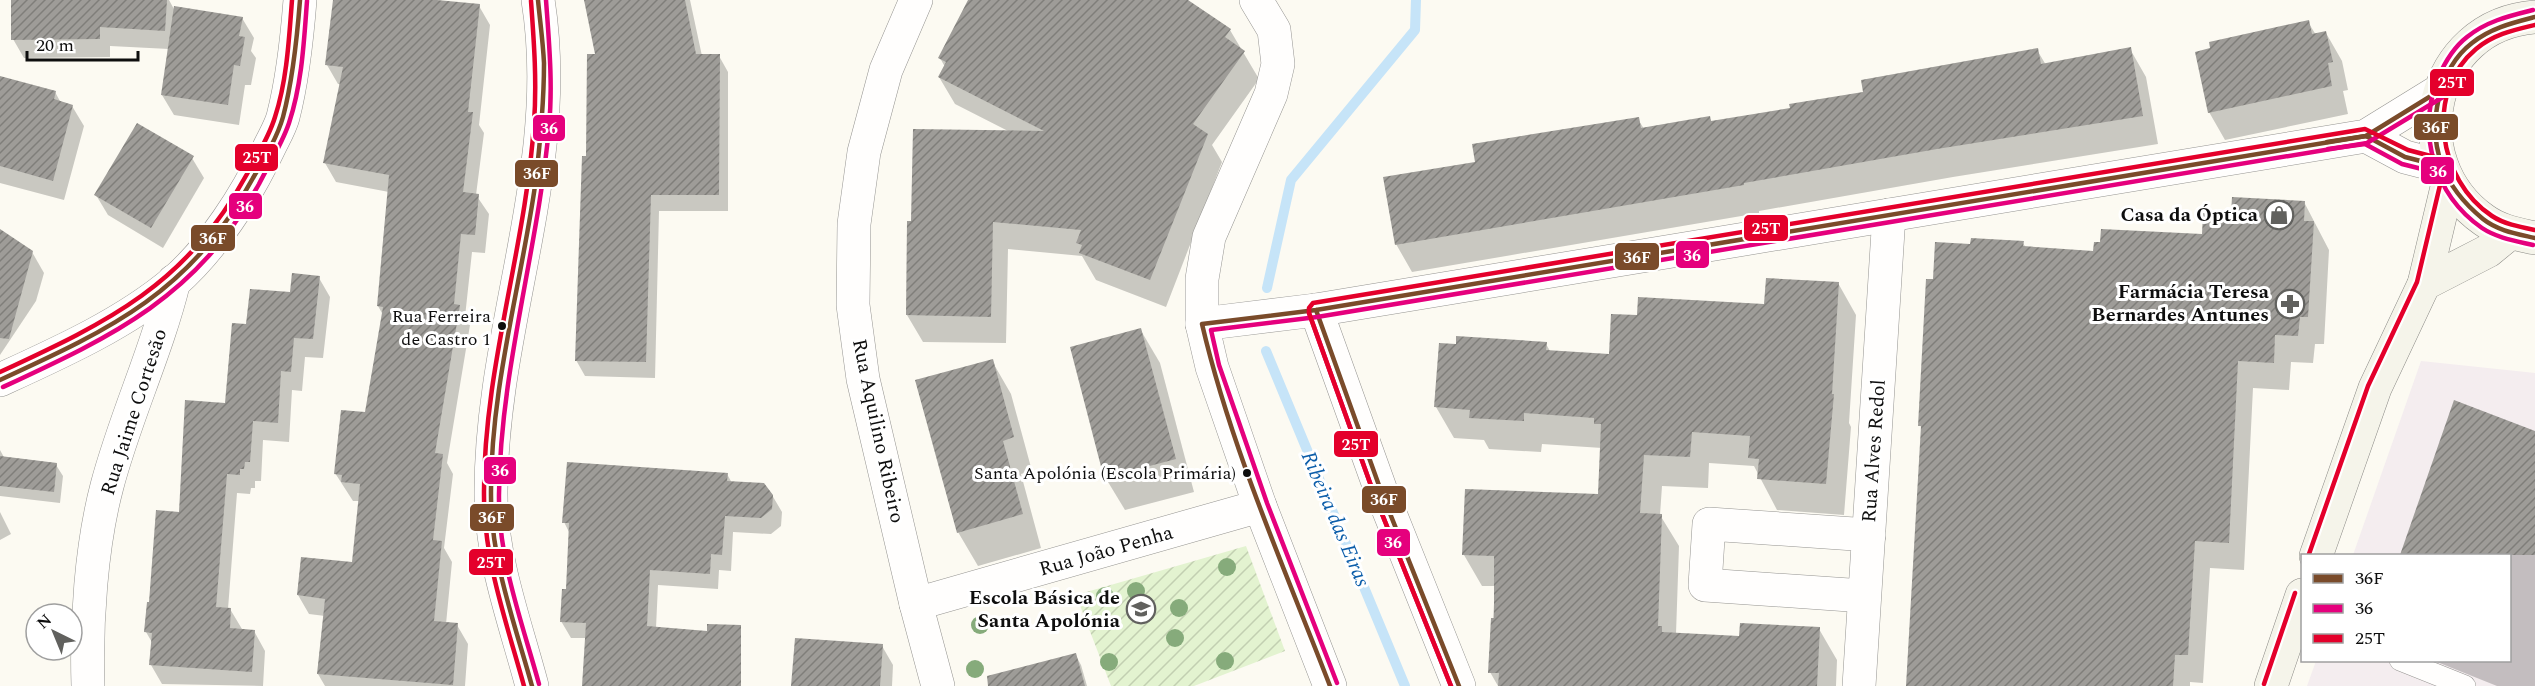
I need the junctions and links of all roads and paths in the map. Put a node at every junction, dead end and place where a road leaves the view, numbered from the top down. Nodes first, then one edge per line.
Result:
1 (300, 0) edge
2 (538, 0) edge
3 (916, 0) edge
4 (1256, 0) edge
5 (2498, 0) edge
6 (2535, 17) edge
7 (2461, 54) junction
8 (2439, 92) junction
9 (2366, 136) junction
10 (2444, 175) junction
11 (1889, 215) junction
12 (2522, 235) edge
13 (174, 282) junction
14 (2424, 284) junction
15 (1316, 310) junction
16 (1203, 324) junction
17 (0, 380) edge
18 (1260, 506) junction
19 (1869, 535) junction
20 (2316, 554) edge
21 (1864, 596) junction
22 (916, 604) junction
23 (2300, 612) edge
24 (2405, 662) edge
25 (88, 686) edge
26 (532, 686) edge
27 (938, 686) edge
28 (1330, 686) edge
29 (1459, 686) edge
30 (1859, 686) edge
31 (2271, 686) edge
32 (2465, 686) edge

1 - 13 street
2 - 26 street
3 - 22 street, Rua Aquilino Ribeiro
4 - 16 street
5 - 7 street
6 - 7 street
7 - 8 street
8 - 9 street
8 - 10 street
9 - 10 street
9 - 11 street
10 - 12 street
10 - 14 street
11 - 15 street
11 - 19 street, Rua Alves Redol
12 - 14 street
13 - 17 street
13 - 25 street, Rua Jaime Cortesão
14 - 20 street
15 - 16 street
15 - 29 street
16 - 18 street
18 - 22 street, Rua João Penha
18 - 28 street
19 - 21 street, Rua Alves Redol
19 - 21 street
21 - 30 street, Rua Alves Redol
22 - 27 street, Rua Aquilino Ribeiro
23 - 31 street
24 - 32 lane

